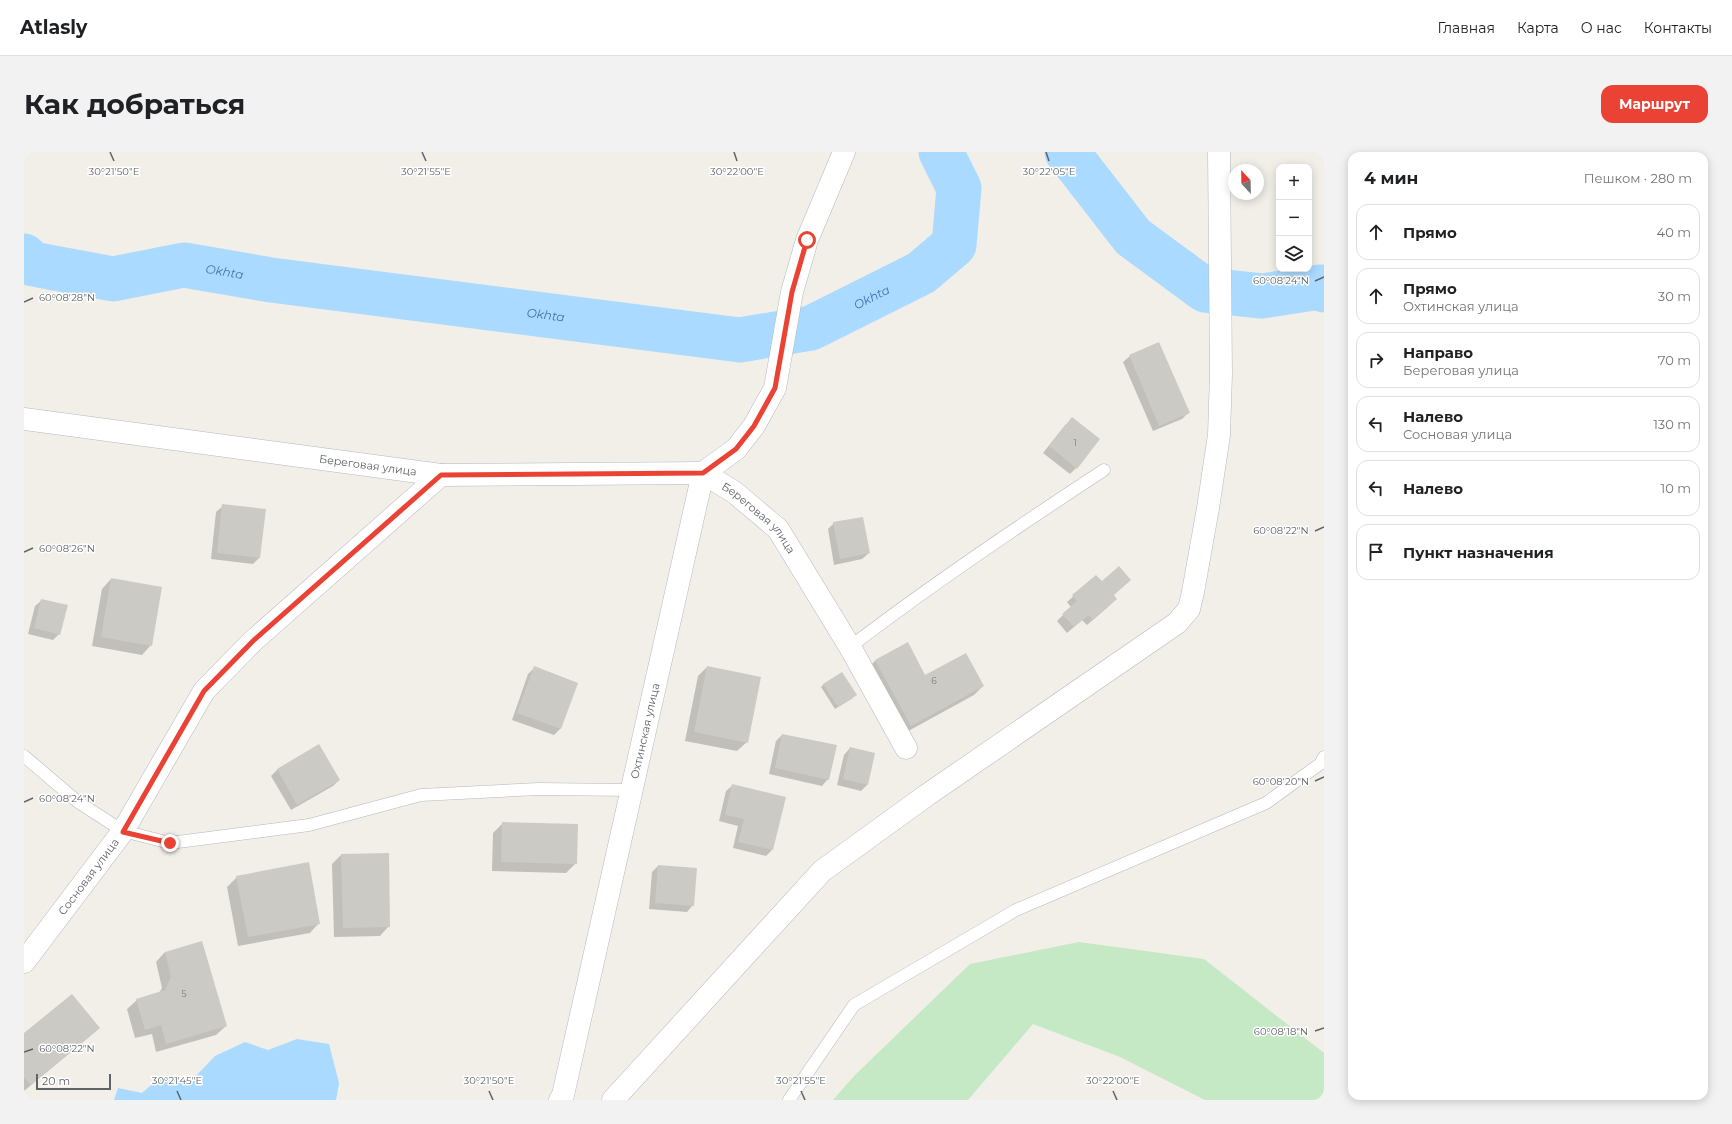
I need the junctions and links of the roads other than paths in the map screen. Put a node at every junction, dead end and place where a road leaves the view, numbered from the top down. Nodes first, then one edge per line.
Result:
1 (844, 152) edge
2 (1220, 152) edge
3 (24, 419) edge
4 (1104, 470) dead end
5 (703, 473) junction
6 (441, 475) junction
7 (850, 647) junction
8 (906, 748) dead end
9 (24, 756) edge
10 (1324, 757) edge
11 (632, 790) junction
12 (123, 832) junction
13 (24, 962) edge
14 (560, 1100) edge
15 (613, 1100) edge
16 (789, 1100) edge

1 - 5 street
2 - 15 street
3 - 6 street, Береговая улица
4 - 7 lane
5 - 6 street, Береговая улица
5 - 7 street, Береговая улица
5 - 11 street, Охтинская улица
6 - 12 street, Сосновая улица
7 - 8 street, Береговая улица
9 - 12 lane
10 - 16 lane
11 - 12 lane
11 - 14 street, Охтинская улица
12 - 13 street, Сосновая улица

